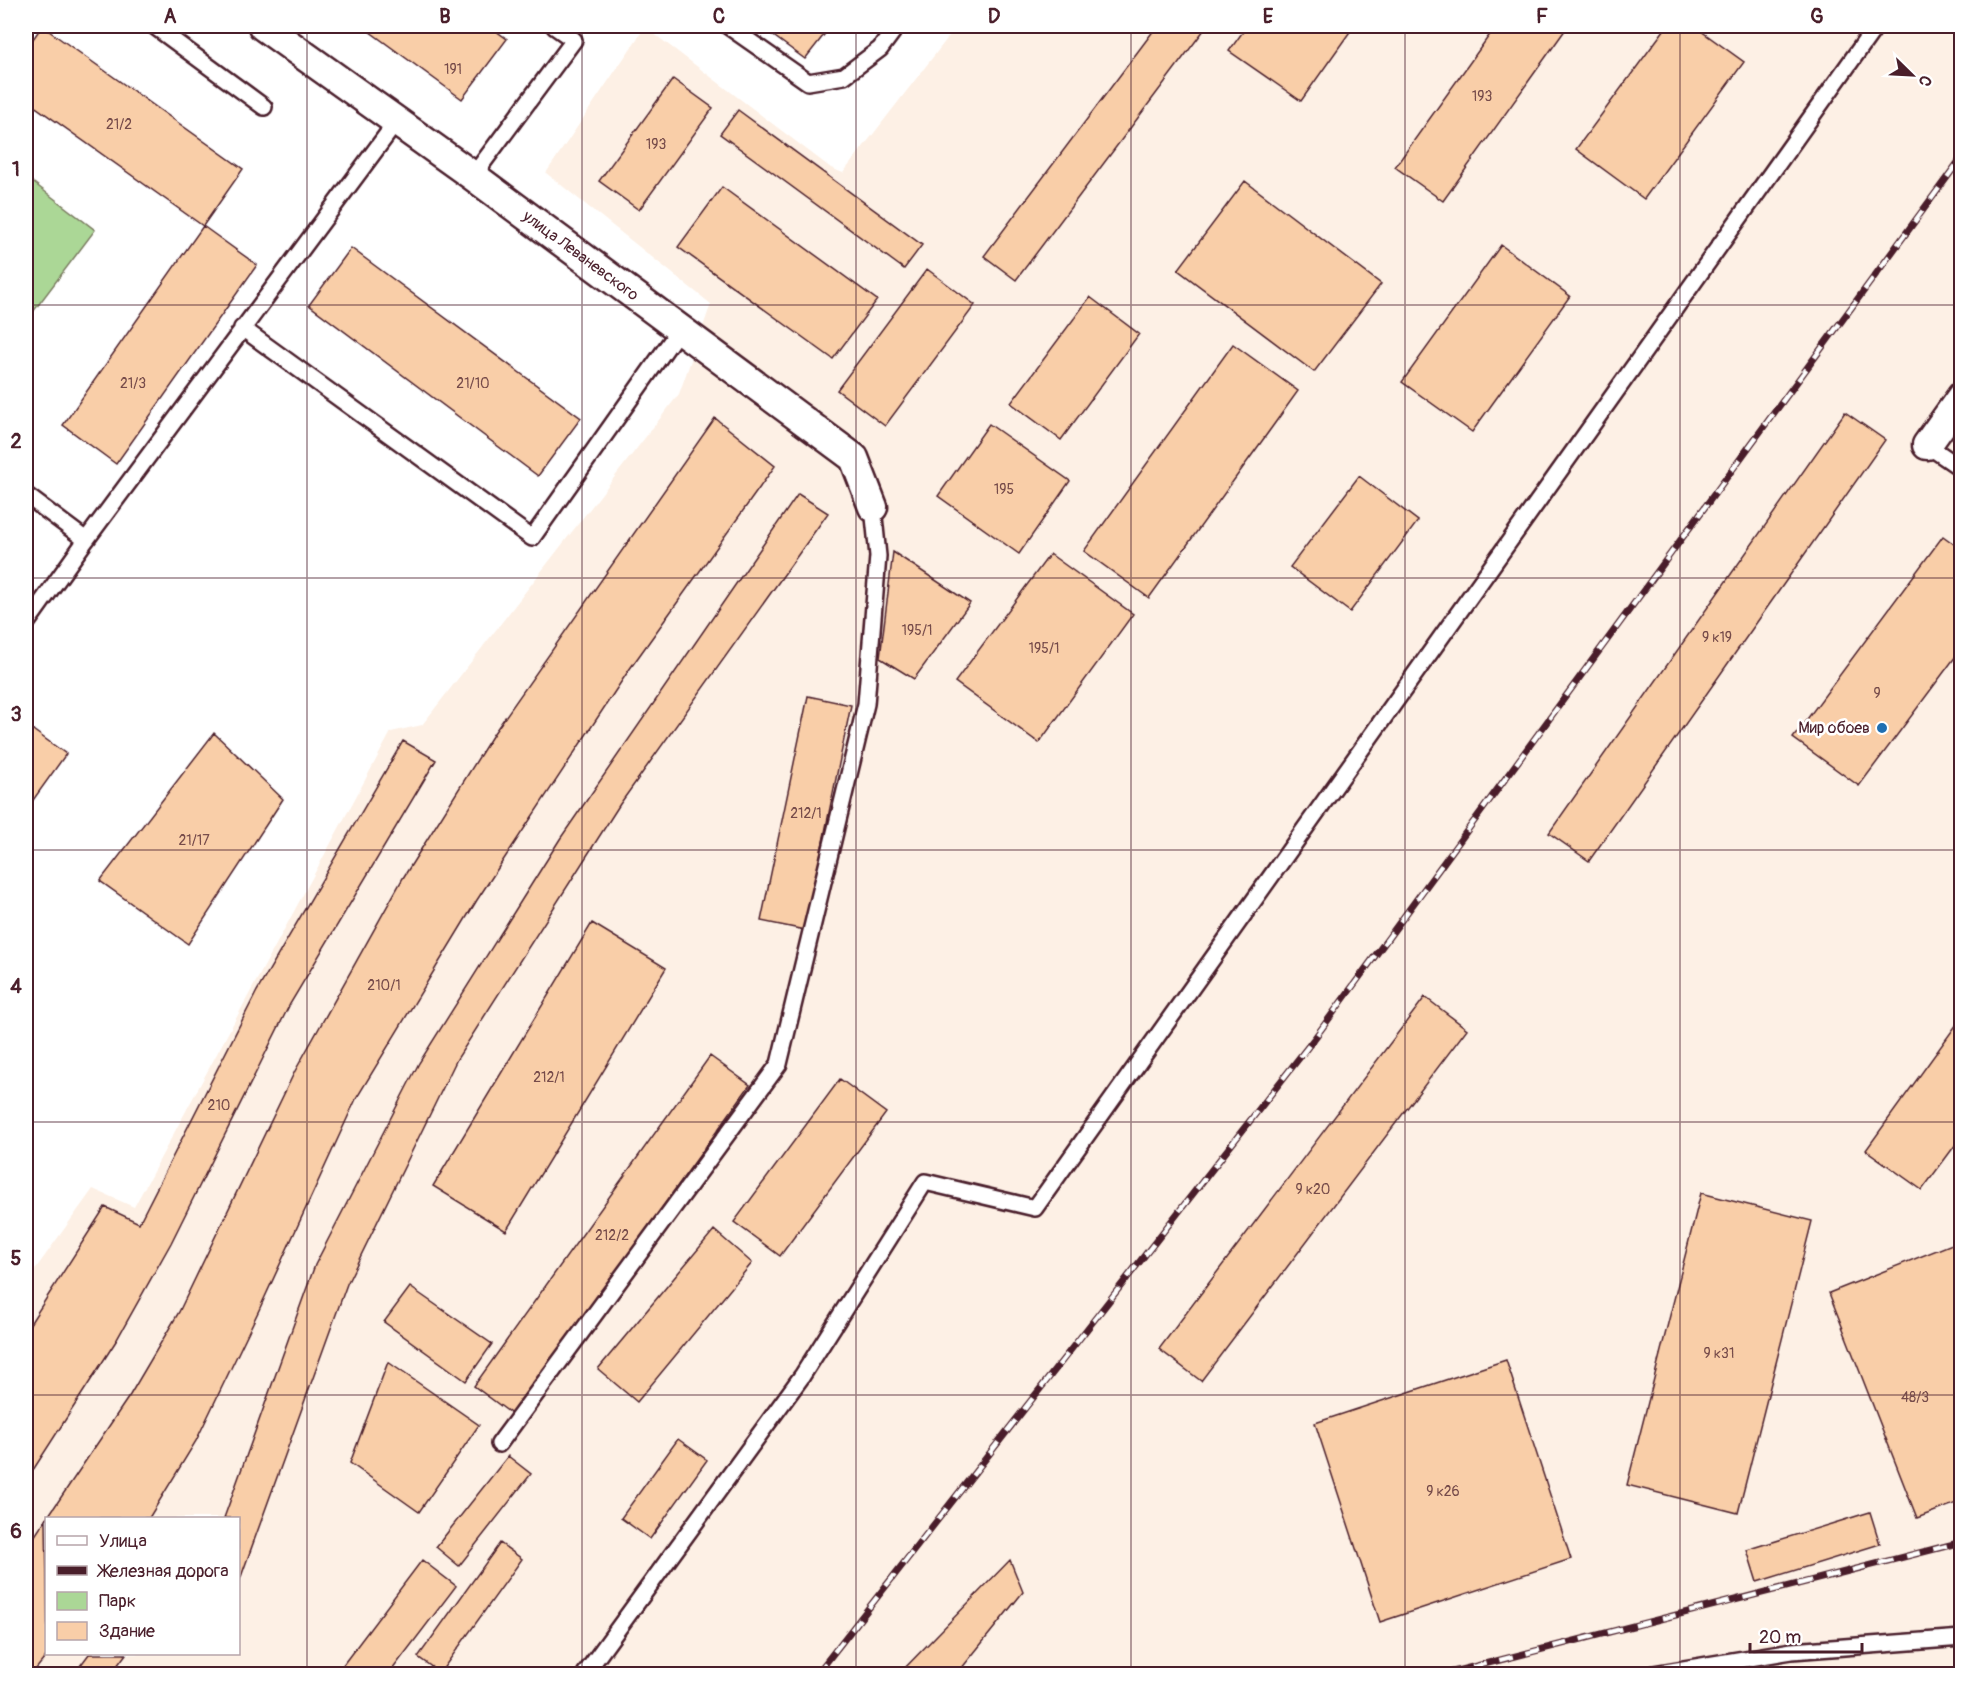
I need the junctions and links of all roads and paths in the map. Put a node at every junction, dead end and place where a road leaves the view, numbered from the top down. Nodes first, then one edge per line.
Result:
1 (154, 26) edge
2 (263, 26) edge
3 (554, 26) edge
4 (728, 26) edge
5 (897, 26) edge
6 (1876, 26) edge
7 (264, 107) dead end
8 (397, 121) junction
9 (473, 176) junction
10 (242, 328) junction
11 (679, 330) junction
12 (1962, 396) edge
13 (1927, 445) joint
14 (1962, 469) edge
15 (26, 495) edge
16 (873, 507) joint
17 (86, 540) junction
18 (26, 624) edge
19 (499, 1444) dead end
20 (1962, 1638) edge
21 (585, 1674) edge
22 (1653, 1674) edge

1 - 7 lane
2 - 8 street, улица Леваневского
3 - 9 lane
4 - 5 lane
6 - 21 lane
8 - 9 street, улица Леваневского
8 - 10 lane
9 - 11 street, улица Леваневского
10 - 11 lane
10 - 17 lane
11 - 16 street, улица Леваневского
12 - 13 street
13 - 14 lane
15 - 17 lane
16 - 19 lane
17 - 18 lane
20 - 22 lane

